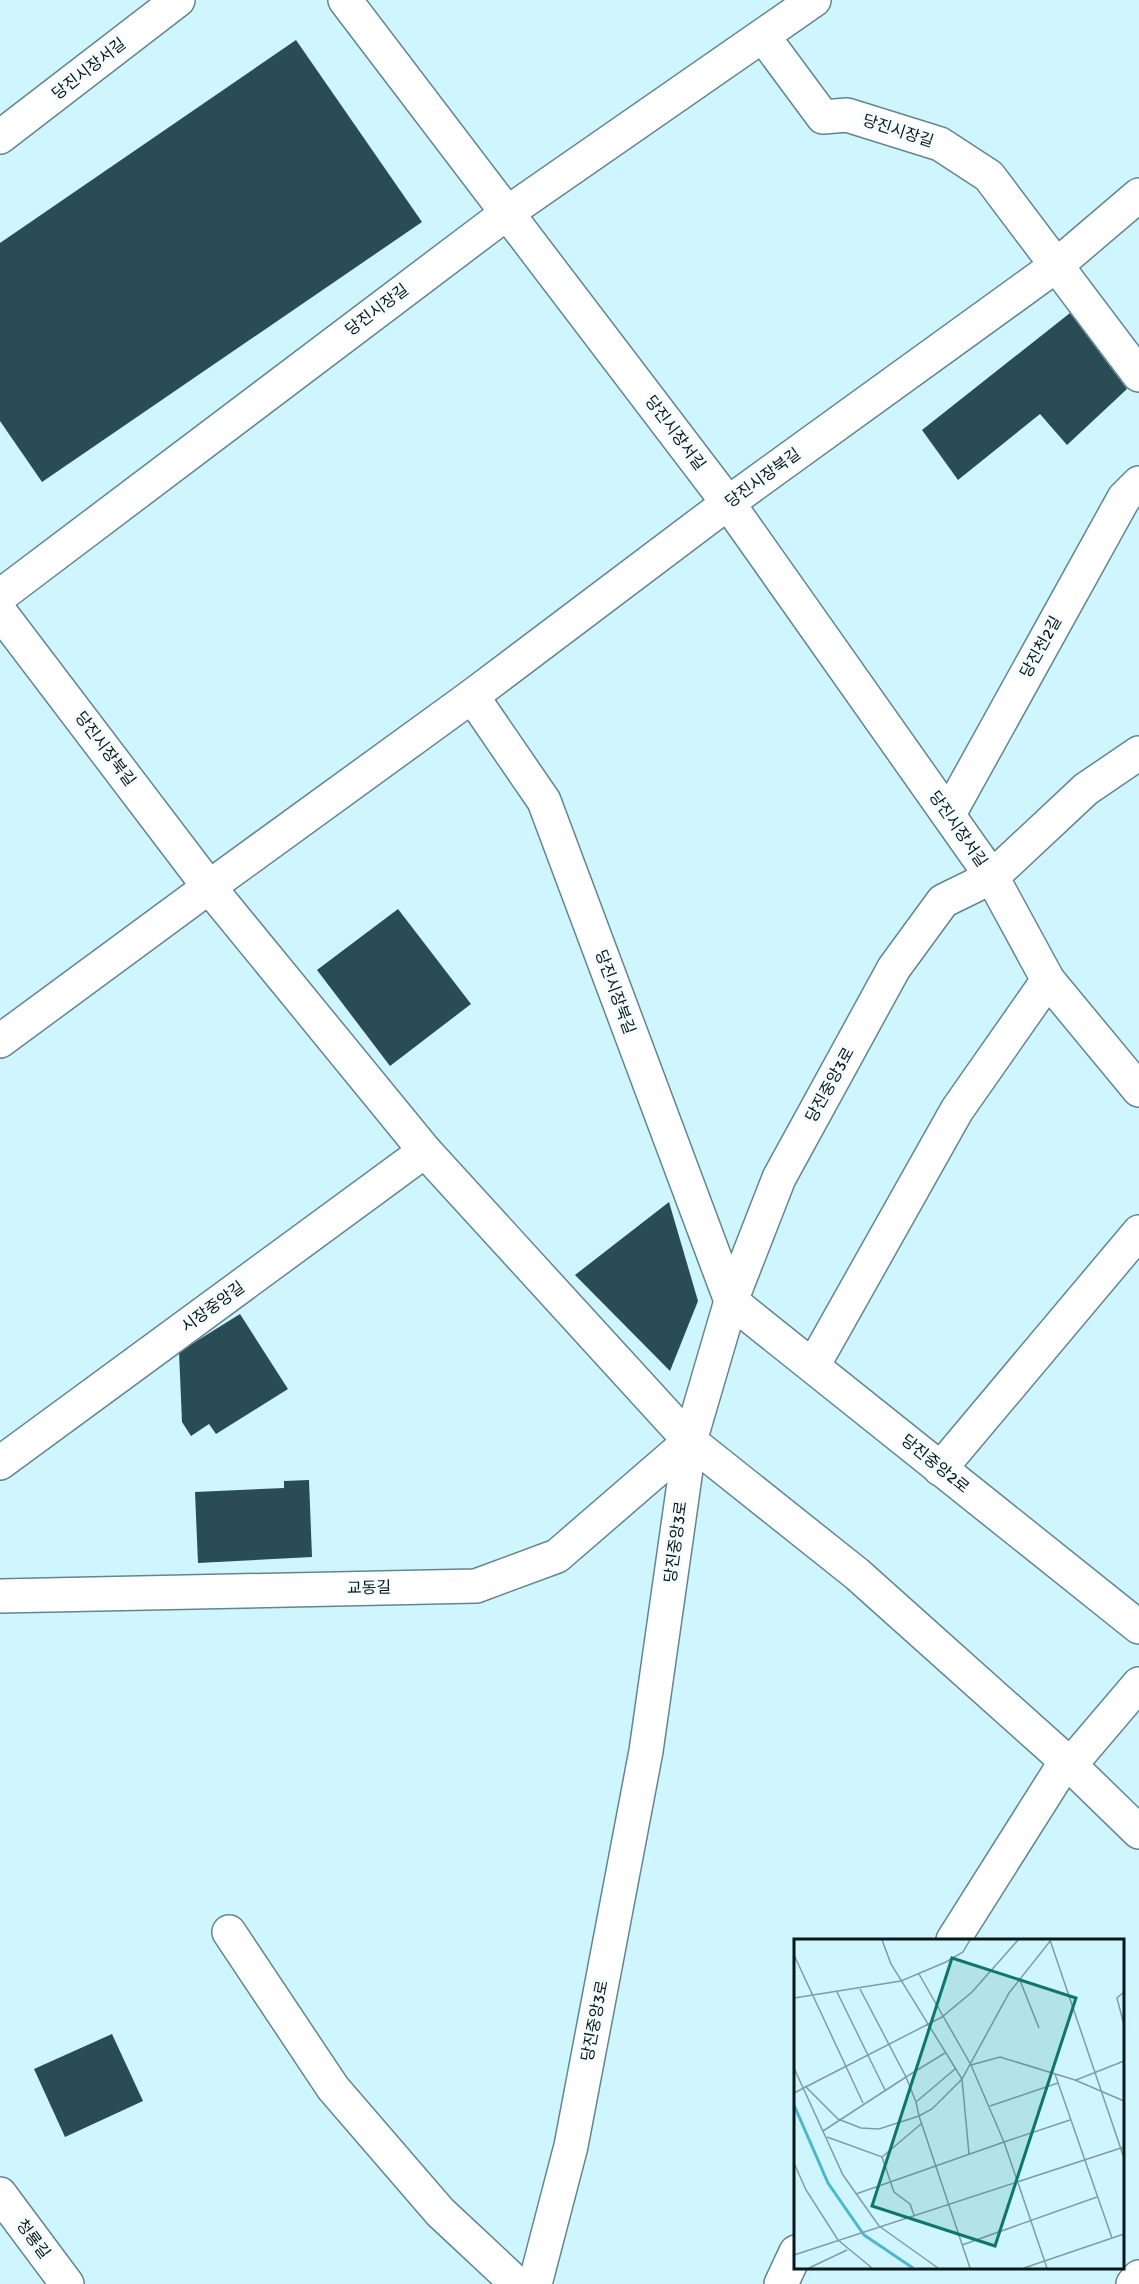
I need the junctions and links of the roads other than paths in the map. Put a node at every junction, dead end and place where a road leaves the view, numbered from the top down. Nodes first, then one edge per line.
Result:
1 (178, 0) edge
2 (345, 0) edge
3 (814, 0) edge
4 (763, 36) junction
5 (0, 137) edge
6 (1139, 195) edge
7 (507, 213) junction
8 (1057, 265) junction
9 (1139, 375) edge
10 (1139, 483) edge
11 (728, 503) junction
12 (0, 596) edge
13 (0, 612) edge
14 (472, 696) junction
15 (1139, 753) edge
16 (949, 814) junction
17 (992, 877) junction
18 (209, 887) junction
19 (1048, 980) junction
20 (0, 1041) edge
21 (1139, 1090) edge
22 (425, 1151) junction
23 (1139, 1232) edge
24 (730, 1301) junction
25 (813, 1366) junction
26 (690, 1441) junction
27 (0, 1463) edge
28 (940, 1469) junction
29 (0, 1596) edge
30 (1139, 1627) edge
31 (1139, 1684) edge
32 (1066, 1761) junction
33 (1139, 1832) edge
34 (229, 1932) dead end
35 (954, 1939) edge
36 (0, 2194) edge
37 (794, 2254) edge
38 (1139, 2277) edge
39 (67, 2284) edge
40 (517, 2284) edge
41 (535, 2284) edge
42 (781, 2284) edge
43 (1133, 2284) edge

1 - 5 street, 당진시장서길
2 - 7 street, 당진시장서길
3 - 4 street, 당진시장길
4 - 7 street, 당진시장길
4 - 8 street, 당진시장길
6 - 8 street, 당진시장북길
7 - 11 street, 당진시장서길
7 - 12 street, 당진시장길
8 - 9 street
8 - 11 street, 당진시장북길
10 - 16 street, 당진천2길
11 - 14 street, 당진시장북길
11 - 16 street, 당진시장서길
13 - 18 street, 당진시장북길
14 - 18 street, 당진시장북길
14 - 24 street, 당진시장북길
15 - 17 street, 당진중앙3로
16 - 17 street, 당진시장서길
17 - 19 street
17 - 24 street, 당진중앙3로
18 - 20 street, 당진시장북길
18 - 22 street
19 - 21 street
19 - 25 street
22 - 26 street
22 - 27 street, 시장중앙길
23 - 28 street
24 - 25 street, 당진중앙2로
24 - 26 street, 당진중앙3로
25 - 28 street, 당진중앙2로
26 - 29 street, 교동길
26 - 32 street
26 - 41 street, 당진중앙3로
28 - 30 street, 당진중앙2로
31 - 32 street
32 - 33 street
32 - 35 street
34 - 40 street
36 - 39 street, 청룡길
37 - 42 street
38 - 43 street

